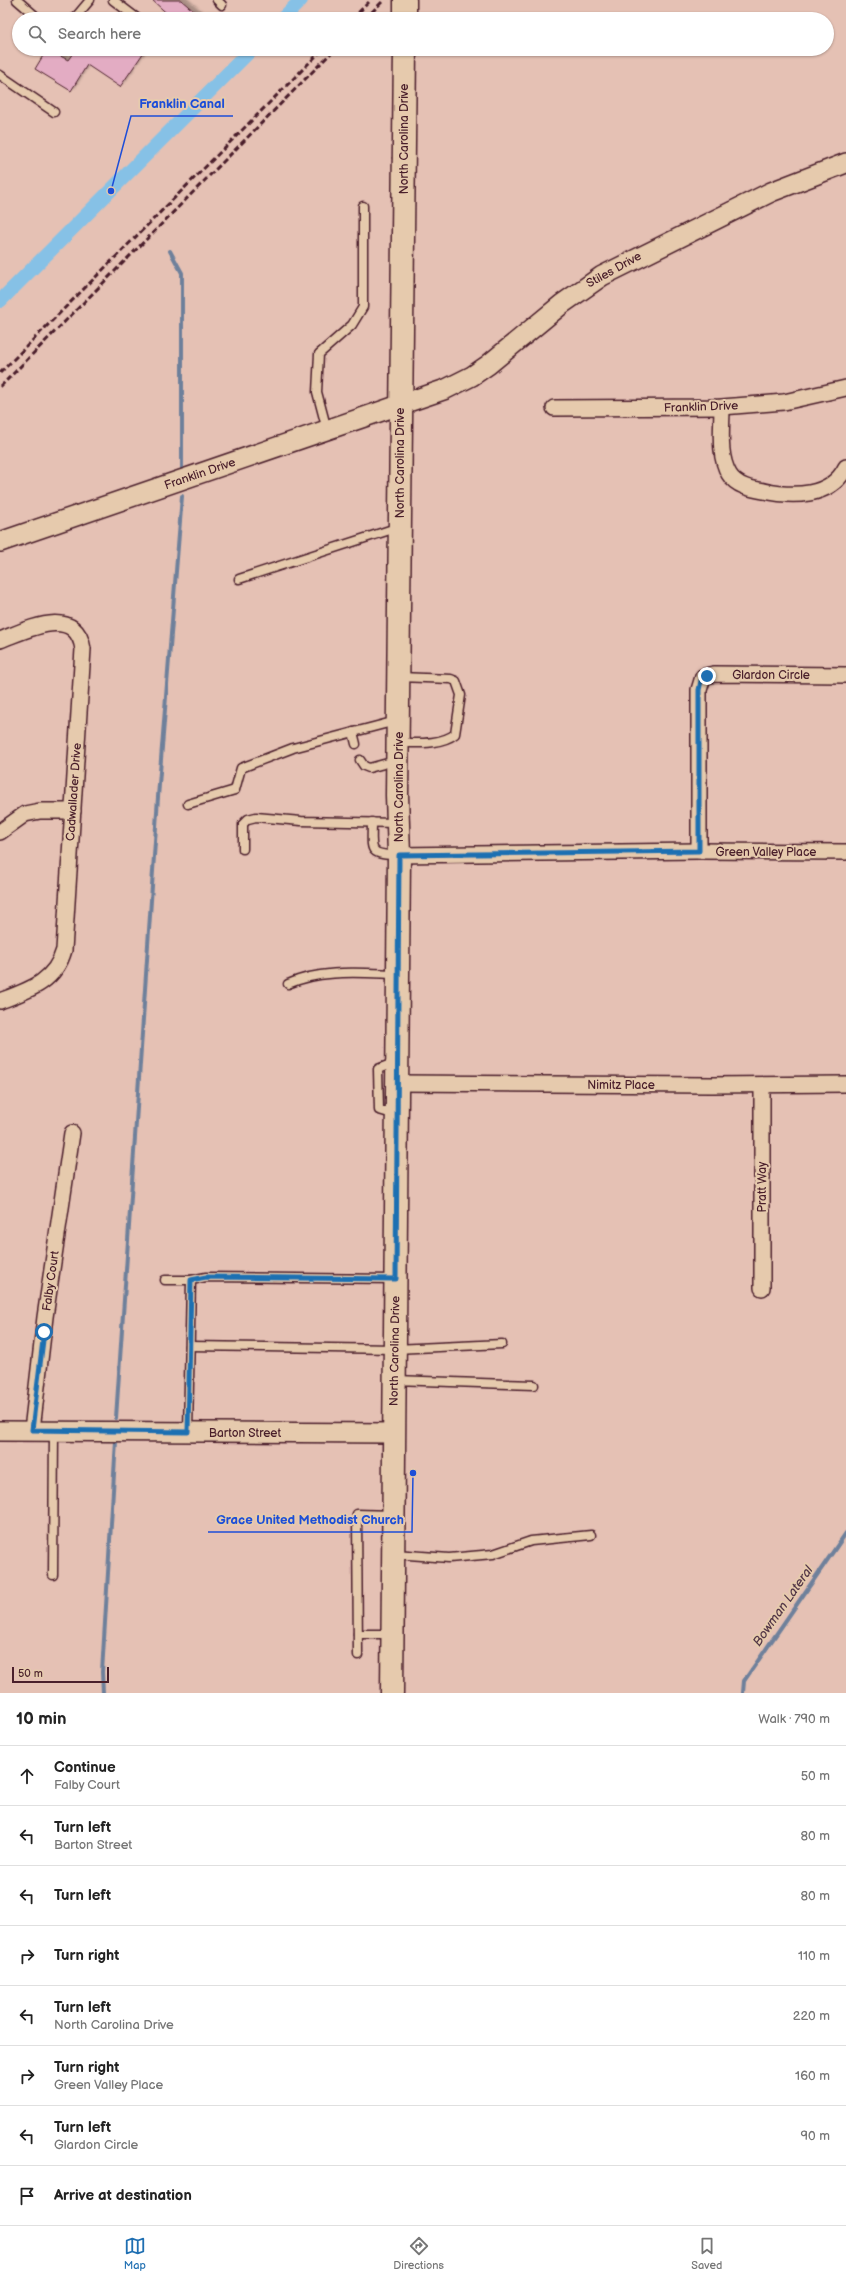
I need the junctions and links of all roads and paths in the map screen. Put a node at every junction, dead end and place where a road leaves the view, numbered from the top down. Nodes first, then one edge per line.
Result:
1 (17, 0) edge
2 (90, 0) edge
3 (113, 0) edge
4 (405, 0) edge
5 (31, 12) edge
6 (80, 12) edge
7 (129, 12) edge
8 (405, 12) edge
9 (405, 56) edge
10 (0, 75) edge
11 (54, 112) dead end
12 (846, 163) edge
13 (363, 206) dead end
14 (846, 388) edge
15 (400, 406) junction
16 (722, 407) junction
17 (554, 408) dead end
18 (328, 431) junction
19 (846, 467) edge
20 (400, 526) junction
21 (0, 542) edge
22 (239, 579) dead end
23 (0, 640) edge
24 (846, 675) edge
25 (399, 677) junction
26 (399, 720) junction
27 (353, 732) junction
28 (356, 744) dead end
29 (398, 752) junction
30 (360, 760) dead end
31 (188, 804) dead end
32 (73, 812) junction
33 (372, 822) junction
34 (398, 823) junction
35 (0, 832) edge
36 (243, 849) dead end
37 (699, 851) junction
38 (846, 852) edge
39 (399, 855) junction
40 (397, 974) junction
41 (288, 984) dead end
42 (0, 1001) edge
43 (397, 1061) junction
44 (396, 1083) junction
45 (846, 1084) edge
46 (762, 1085) junction
47 (396, 1115) junction
48 (72, 1133) dead end
49 (396, 1279) junction
50 (165, 1280) dead end
51 (191, 1280) junction
52 (762, 1288) dead end
53 (502, 1344) dead end
54 (190, 1346) junction
55 (395, 1349) junction
56 (394, 1380) junction
57 (534, 1385) dead end
58 (32, 1430) junction
59 (54, 1430) junction
60 (0, 1431) edge
61 (188, 1432) junction
62 (394, 1433) junction
63 (394, 1514) junction
64 (591, 1535) dead end
65 (394, 1554) junction
66 (53, 1575) dead end
67 (358, 1634) junction
68 (393, 1634) junction
69 (358, 1655) dead end
70 (392, 1693) edge

1 - 5 lane
2 - 6 lane
3 - 7 lane
4 - 8 main road
9 - 15 main road, North Carolina Drive
10 - 11 lane
12 - 15 street, Stiles Drive
13 - 18 lane
14 - 16 street, Franklin Drive
15 - 18 street, Franklin Drive
15 - 20 main road, North Carolina Drive
16 - 17 street, Franklin Drive
16 - 19 street
18 - 21 street, Franklin Drive
20 - 22 lane
20 - 25 main road, North Carolina Drive
23 - 32 street, Cadwallader Drive
24 - 37 street, Glardon Circle
25 - 26 main road, North Carolina Drive
25 - 29 lane
26 - 27 lane
26 - 29 main road, North Carolina Drive
27 - 28 lane
27 - 31 lane
29 - 30 lane
29 - 34 main road, North Carolina Drive
32 - 35 street
32 - 42 street, Cadwallader Drive
33 - 34 lane
33 - 36 lane
33 - 39 lane
34 - 39 main road, North Carolina Drive
37 - 38 street, Green Valley Place
37 - 39 street, Green Valley Place
39 - 40 main road, North Carolina Drive
40 - 41 lane
40 - 43 main road, North Carolina Drive
43 - 44 main road, North Carolina Drive
43 - 47 lane
44 - 46 street, Nimitz Place
44 - 47 main road, North Carolina Drive
45 - 46 street, Nimitz Place
46 - 52 street, Pratt Way
47 - 49 main road, North Carolina Drive
48 - 58 street, Falby Court
49 - 51 lane
49 - 55 main road, North Carolina Drive
50 - 51 lane
51 - 54 lane
53 - 55 lane
54 - 55 lane
54 - 61 lane
55 - 56 main road, North Carolina Drive
56 - 57 lane
56 - 62 main road, North Carolina Drive
58 - 59 street, Barton Street
58 - 60 street, Barton Street
59 - 61 street, Barton Street
59 - 66 lane
61 - 62 street, Barton Street
62 - 63 main road, North Carolina Drive
63 - 65 main road, North Carolina Drive
63 - 67 lane
64 - 65 lane
65 - 68 main road, North Carolina Drive
67 - 68 lane
67 - 69 lane
68 - 70 main road, North Carolina Drive

